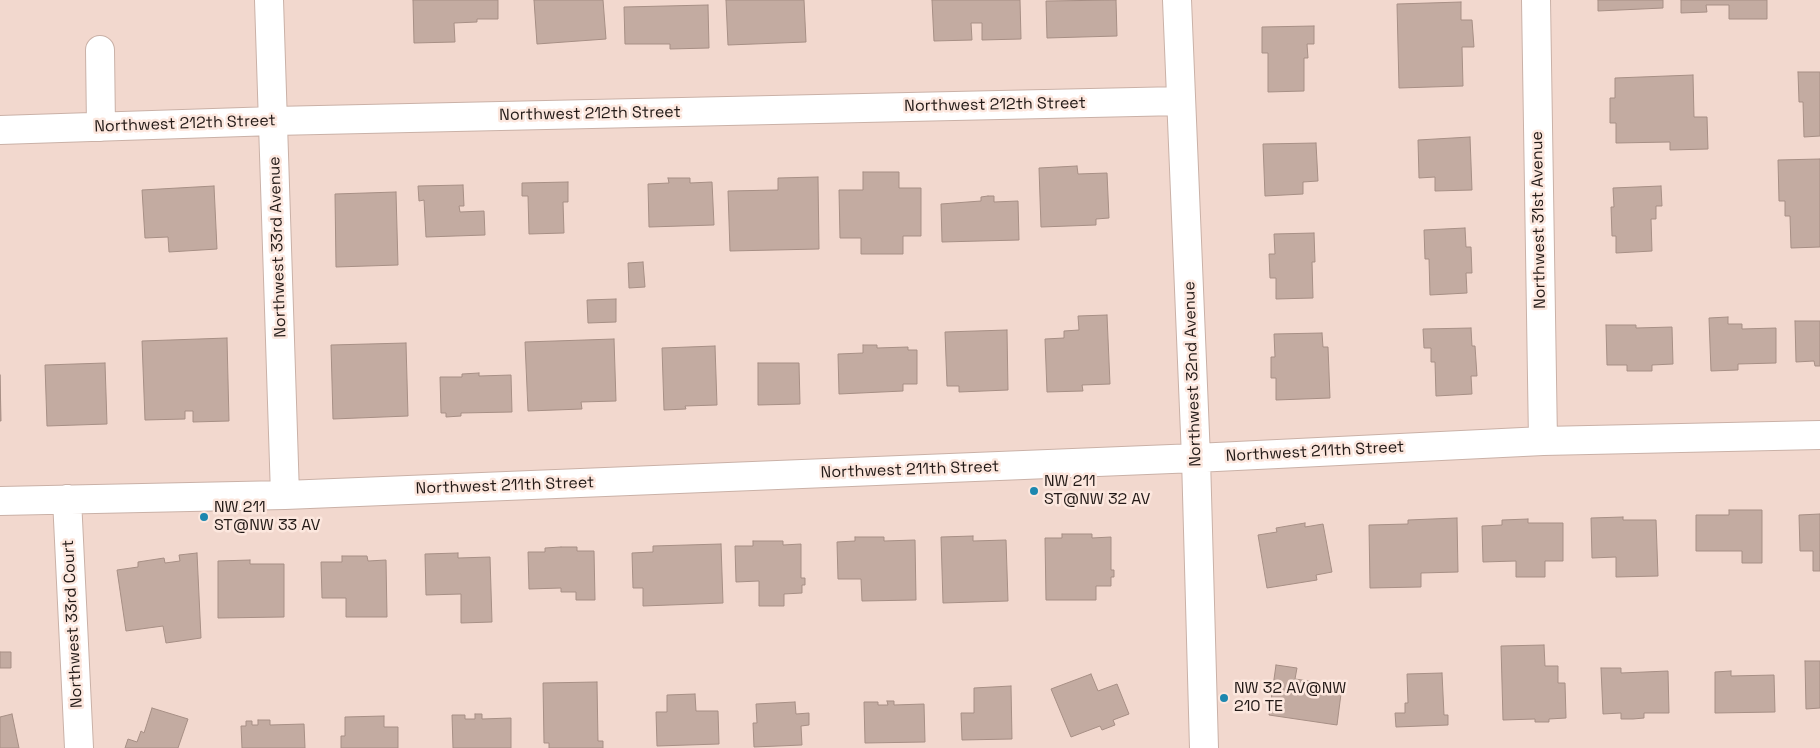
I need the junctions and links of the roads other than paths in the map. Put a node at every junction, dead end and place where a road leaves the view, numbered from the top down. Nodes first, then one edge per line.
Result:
1 (269, 0) edge
2 (1177, 0) edge
3 (1536, 0) edge
4 (100, 50) dead end
5 (1181, 101) junction
6 (274, 121) junction
7 (101, 127) junction
8 (0, 130) edge
9 (1820, 434) edge
10 (1543, 441) junction
11 (1196, 458) junction
12 (285, 495) junction
13 (68, 499) junction
14 (0, 501) edge
15 (79, 748) edge
16 (1204, 748) edge

1 - 6 street, Northwest 33rd Avenue
2 - 5 street, Northwest 32nd Avenue
3 - 10 street, Northwest 31st Avenue
4 - 7 street
5 - 6 street, Northwest 212th Street
5 - 11 street, Northwest 32nd Avenue
6 - 7 street, Northwest 212th Street
6 - 12 street, Northwest 33rd Avenue
7 - 8 street, Northwest 212th Street
9 - 10 street, Northwest 211th Street
10 - 11 street, Northwest 211th Street
11 - 12 street, Northwest 211th Street
11 - 16 street, Northwest 32nd Avenue
12 - 13 street, Northwest 211th Street
13 - 14 street, Northwest 211th Street
13 - 15 street, Northwest 33rd Court

